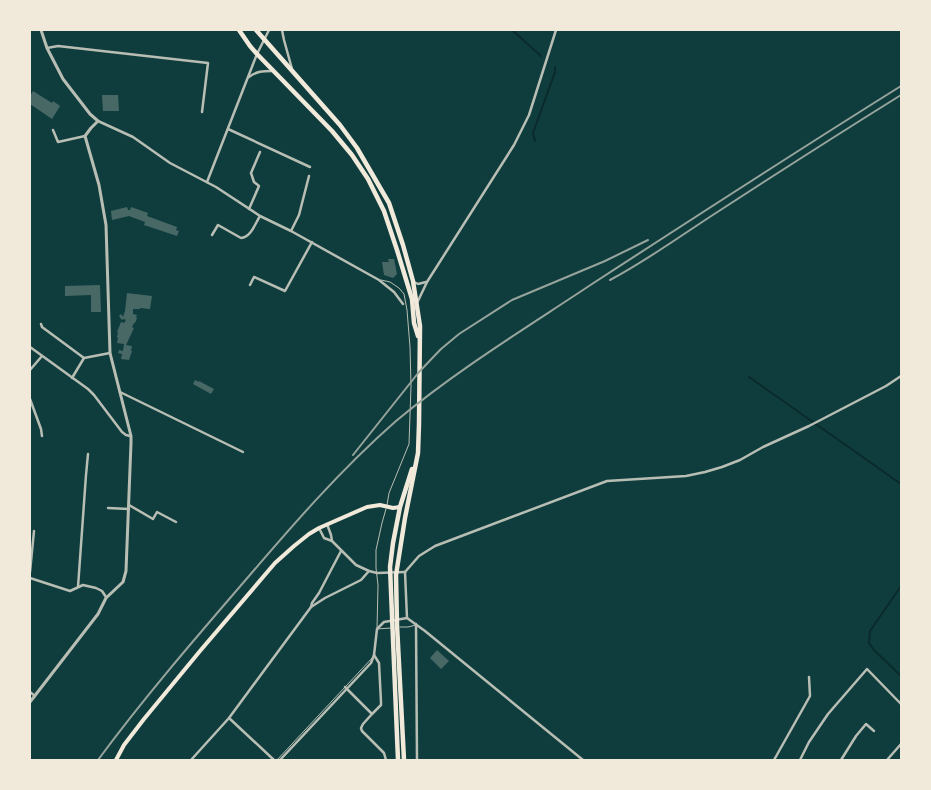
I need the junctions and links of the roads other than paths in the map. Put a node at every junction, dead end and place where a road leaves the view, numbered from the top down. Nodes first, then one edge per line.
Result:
1 (41, 30) edge
2 (239, 30) edge
3 (256, 30) edge
4 (269, 30) edge
5 (282, 30) edge
6 (556, 30) edge
7 (264, 40) junction
8 (47, 48) junction
9 (257, 54) junction
10 (274, 72) junction
11 (294, 73) junction
12 (248, 78) junction
13 (202, 112) dead end
14 (98, 121) junction
15 (228, 129) junction
16 (53, 130) dead end
17 (85, 136) junction
18 (260, 152) dead end
19 (310, 167) dead end
20 (309, 176) dead end
21 (207, 182) junction
22 (249, 209) junction
23 (260, 216) junction
24 (291, 231) junction
25 (212, 235) dead end
26 (312, 242) junction
27 (379, 280) junction
28 (413, 281) junction
29 (427, 282) junction
30 (250, 285) dead end
31 (404, 303) junction
32 (417, 303) junction
33 (41, 324) dead end
34 (419, 342) junction
35 (30, 346) edge
36 (110, 353) junction
37 (42, 356) junction
38 (84, 358) junction
39 (30, 370) edge
40 (901, 376) edge
41 (72, 378) junction
42 (120, 392) junction
43 (30, 399) edge
44 (42, 436) dead end
45 (131, 436) junction
46 (243, 452) dead end
47 (418, 453) junction
48 (88, 454) dead end
49 (408, 503) junction
50 (129, 507) junction
51 (387, 507) junction
52 (400, 507) junction
53 (108, 508) dead end
54 (176, 522) dead end
55 (327, 524) junction
56 (319, 528) junction
57 (34, 531) dead end
58 (332, 541) junction
59 (341, 551) junction
60 (369, 571) junction
61 (30, 572) edge
62 (405, 572) junction
63 (377, 573) junction
64 (30, 578) edge
65 (78, 587) junction
66 (319, 593) junction
67 (106, 598) junction
68 (325, 598) junction
69 (311, 607) junction
70 (407, 618) junction
71 (416, 624) junction
72 (377, 629) junction
73 (395, 640) junction
74 (374, 655) junction
75 (809, 677) dead end
76 (346, 688) junction
77 (30, 692) edge
78 (35, 696) junction
79 (30, 702) edge
80 (901, 704) edge
81 (372, 714) junction
82 (230, 718) junction
83 (874, 730) dead end
84 (901, 744) edge
85 (116, 760) edge
86 (191, 760) edge
87 (277, 760) edge
88 (386, 760) edge
89 (398, 760) edge
90 (404, 760) edge
91 (417, 760) edge
92 (583, 760) edge
93 (774, 760) edge
94 (800, 760) edge
95 (841, 760) edge
96 (887, 760) edge

1 - 8 street
2 - 9 main road
3 - 7 main road
4 - 7 street
5 - 11 street
6 - 29 street
7 - 9 street
7 - 11 main road
8 - 13 street
8 - 14 street
9 - 10 main road
9 - 12 street
10 - 12 street
10 - 34 main road
11 - 28 main road
12 - 15 street
14 - 17 street
14 - 21 street
15 - 19 street
15 - 21 street
16 - 17 street
17 - 36 street
18 - 22 street
20 - 24 street
21 - 22 street
22 - 23 street
23 - 24 street
23 - 25 street
24 - 26 street
26 - 27 street
26 - 30 street
27 - 31 street
27 - 31 lane
28 - 29 street
28 - 32 main road
29 - 32 street
31 - 51 lane
32 - 34 main road
33 - 38 street
34 - 47 main road
35 - 37 street
36 - 38 street
36 - 42 street
37 - 39 street
37 - 41 street
38 - 41 street
40 - 62 street
41 - 45 street
42 - 45 street
42 - 46 street
43 - 44 street
45 - 50 street
47 - 49 main road
47 - 52 main road
48 - 65 street
49 - 52 main road
49 - 73 main road
50 - 53 street
50 - 54 street
50 - 67 street
51 - 52 main road
51 - 55 main road
51 - 63 lane
52 - 73 main road
55 - 56 main road
55 - 58 street
56 - 58 street
56 - 85 main road
57 - 61 street
58 - 59 street
59 - 60 street
59 - 66 street
60 - 63 street
60 - 68 street
62 - 63 street
62 - 70 street
63 - 72 lane
64 - 65 street
65 - 67 street
66 - 68 street
66 - 69 street
67 - 78 street
68 - 69 street
69 - 82 street
70 - 71 street
70 - 72 street
71 - 72 lane
71 - 91 street
71 - 92 street
72 - 74 street
73 - 89 main road
73 - 90 main road
74 - 76 street
74 - 81 street
75 - 93 street
76 - 81 street
76 - 87 street
77 - 78 street
78 - 79 street
80 - 94 street
81 - 88 street
82 - 86 street
82 - 87 street
83 - 95 street
84 - 96 street

